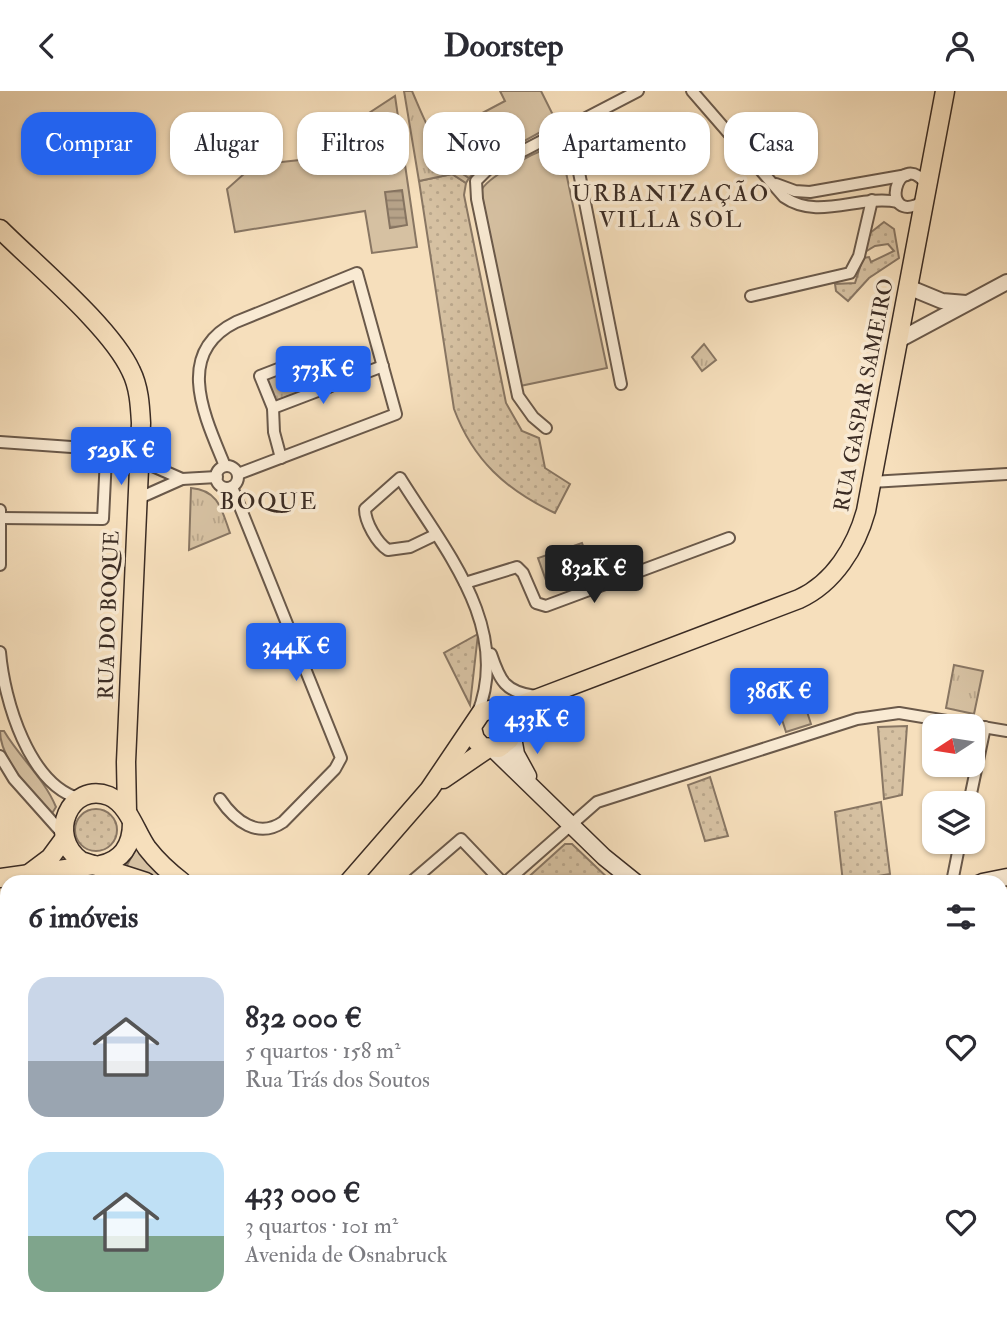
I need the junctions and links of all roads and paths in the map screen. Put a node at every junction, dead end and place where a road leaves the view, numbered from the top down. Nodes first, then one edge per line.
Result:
1 (638, 91) edge
2 (692, 91) edge
3 (945, 91) edge
4 (598, 112) edge
5 (539, 143) edge
6 (580, 175) edge
7 (770, 180) junction
8 (829, 189) junction
9 (916, 192) junction
10 (872, 200) junction
11 (831, 206) junction
12 (0, 229) edge
13 (1007, 282) edge
14 (908, 286) junction
15 (751, 296) dead end
16 (967, 303) junction
17 (897, 341) junction
18 (383, 366) junction
19 (621, 384) dead end
20 (329, 387) junction
21 (273, 408) junction
22 (545, 428) dead end
23 (0, 442) edge
24 (286, 456) junction
25 (139, 460) junction
26 (225, 467) junction
27 (238, 474) junction
28 (1007, 474) edge
29 (217, 477) junction
30 (182, 479) junction
31 (871, 482) junction
32 (232, 487) junction
33 (137, 499) junction
34 (0, 510) edge
35 (1, 518) edge
36 (435, 535) junction
37 (729, 538) dead end
38 (0, 565) edge
39 (465, 583) junction
40 (488, 645) junction
41 (0, 652) edge
42 (487, 680) junction
43 (561, 690) junction
44 (540, 697) junction
45 (500, 711) junction
46 (922, 717) edge
47 (473, 725) junction
48 (985, 727) edge
49 (1007, 731) edge
50 (512, 732) junction
51 (490, 749) junction
52 (0, 756) edge
53 (126, 762) junction
54 (534, 787) junction
55 (429, 790) junction
56 (102, 795) junction
57 (81, 799) junction
58 (220, 799) dead end
59 (129, 817) junction
60 (570, 824) junction
61 (63, 836) junction
62 (957, 854) edge
63 (97, 865) junction
64 (29, 874) junction
65 (23, 875) edge
66 (126, 875) edge
67 (174, 875) edge
68 (355, 875) edge
69 (419, 875) edge
70 (497, 875) edge
71 (512, 875) edge
72 (627, 875) edge
73 (953, 875) edge

1 - 4 street
2 - 7 street
3 - 9 main road, RUA GASPAR SAMEIRO
5 - 22 street
6 - 19 street
7 - 8 street
7 - 11 street
8 - 9 street
8 - 11 street
9 - 10 street
9 - 14 main road, RUA GASPAR SAMEIRO
10 - 11 street
10 - 15 street
12 - 25 main road, RUA DO BOQUE
13 - 16 street
14 - 16 street
14 - 17 main road, RUA GASPAR SAMEIRO
16 - 17 street
17 - 31 main road, RUA GASPAR SAMEIRO
18 - 20 street
18 - 24 street
18 - 26 street
20 - 21 street
20 - 21 street
21 - 24 street
23 - 35 street
24 - 27 street
25 - 30 street
25 - 33 main road, RUA DO BOQUE
26 - 27 street
26 - 29 street
27 - 32 street
28 - 31 street
29 - 30 street
29 - 32 street
30 - 33 street
31 - 43 main road, RUA GASPAR SAMEIRO
32 - 58 street
33 - 53 main road, RUA DO BOQUE
34 - 35 street
35 - 38 street
36 - 36 street
36 - 39 street
37 - 39 street
39 - 40 street
40 - 42 street
40 - 44 street
41 - 57 street
42 - 45 street
42 - 47 street
43 - 44 main road
43 - 50 main road
44 - 45 main road
45 - 47 main road
45 - 50 main road
46 - 60 street
47 - 51 main road
47 - 55 main road
48 - 49 street
50 - 51 main road
50 - 54 main road
51 - 54 main road
51 - 55 main road
52 - 61 street
53 - 56 main road
53 - 59 main road, RUA DO BOQUE
54 - 60 main road
55 - 68 main road
56 - 57 main road
56 - 59 main road
57 - 61 main road
59 - 63 main road
59 - 67 main road
60 - 71 street
60 - 72 main road
61 - 63 main road
61 - 64 main road
62 - 73 street
63 - 64 main road
63 - 66 main road
64 - 65 main road
69 - 70 street

